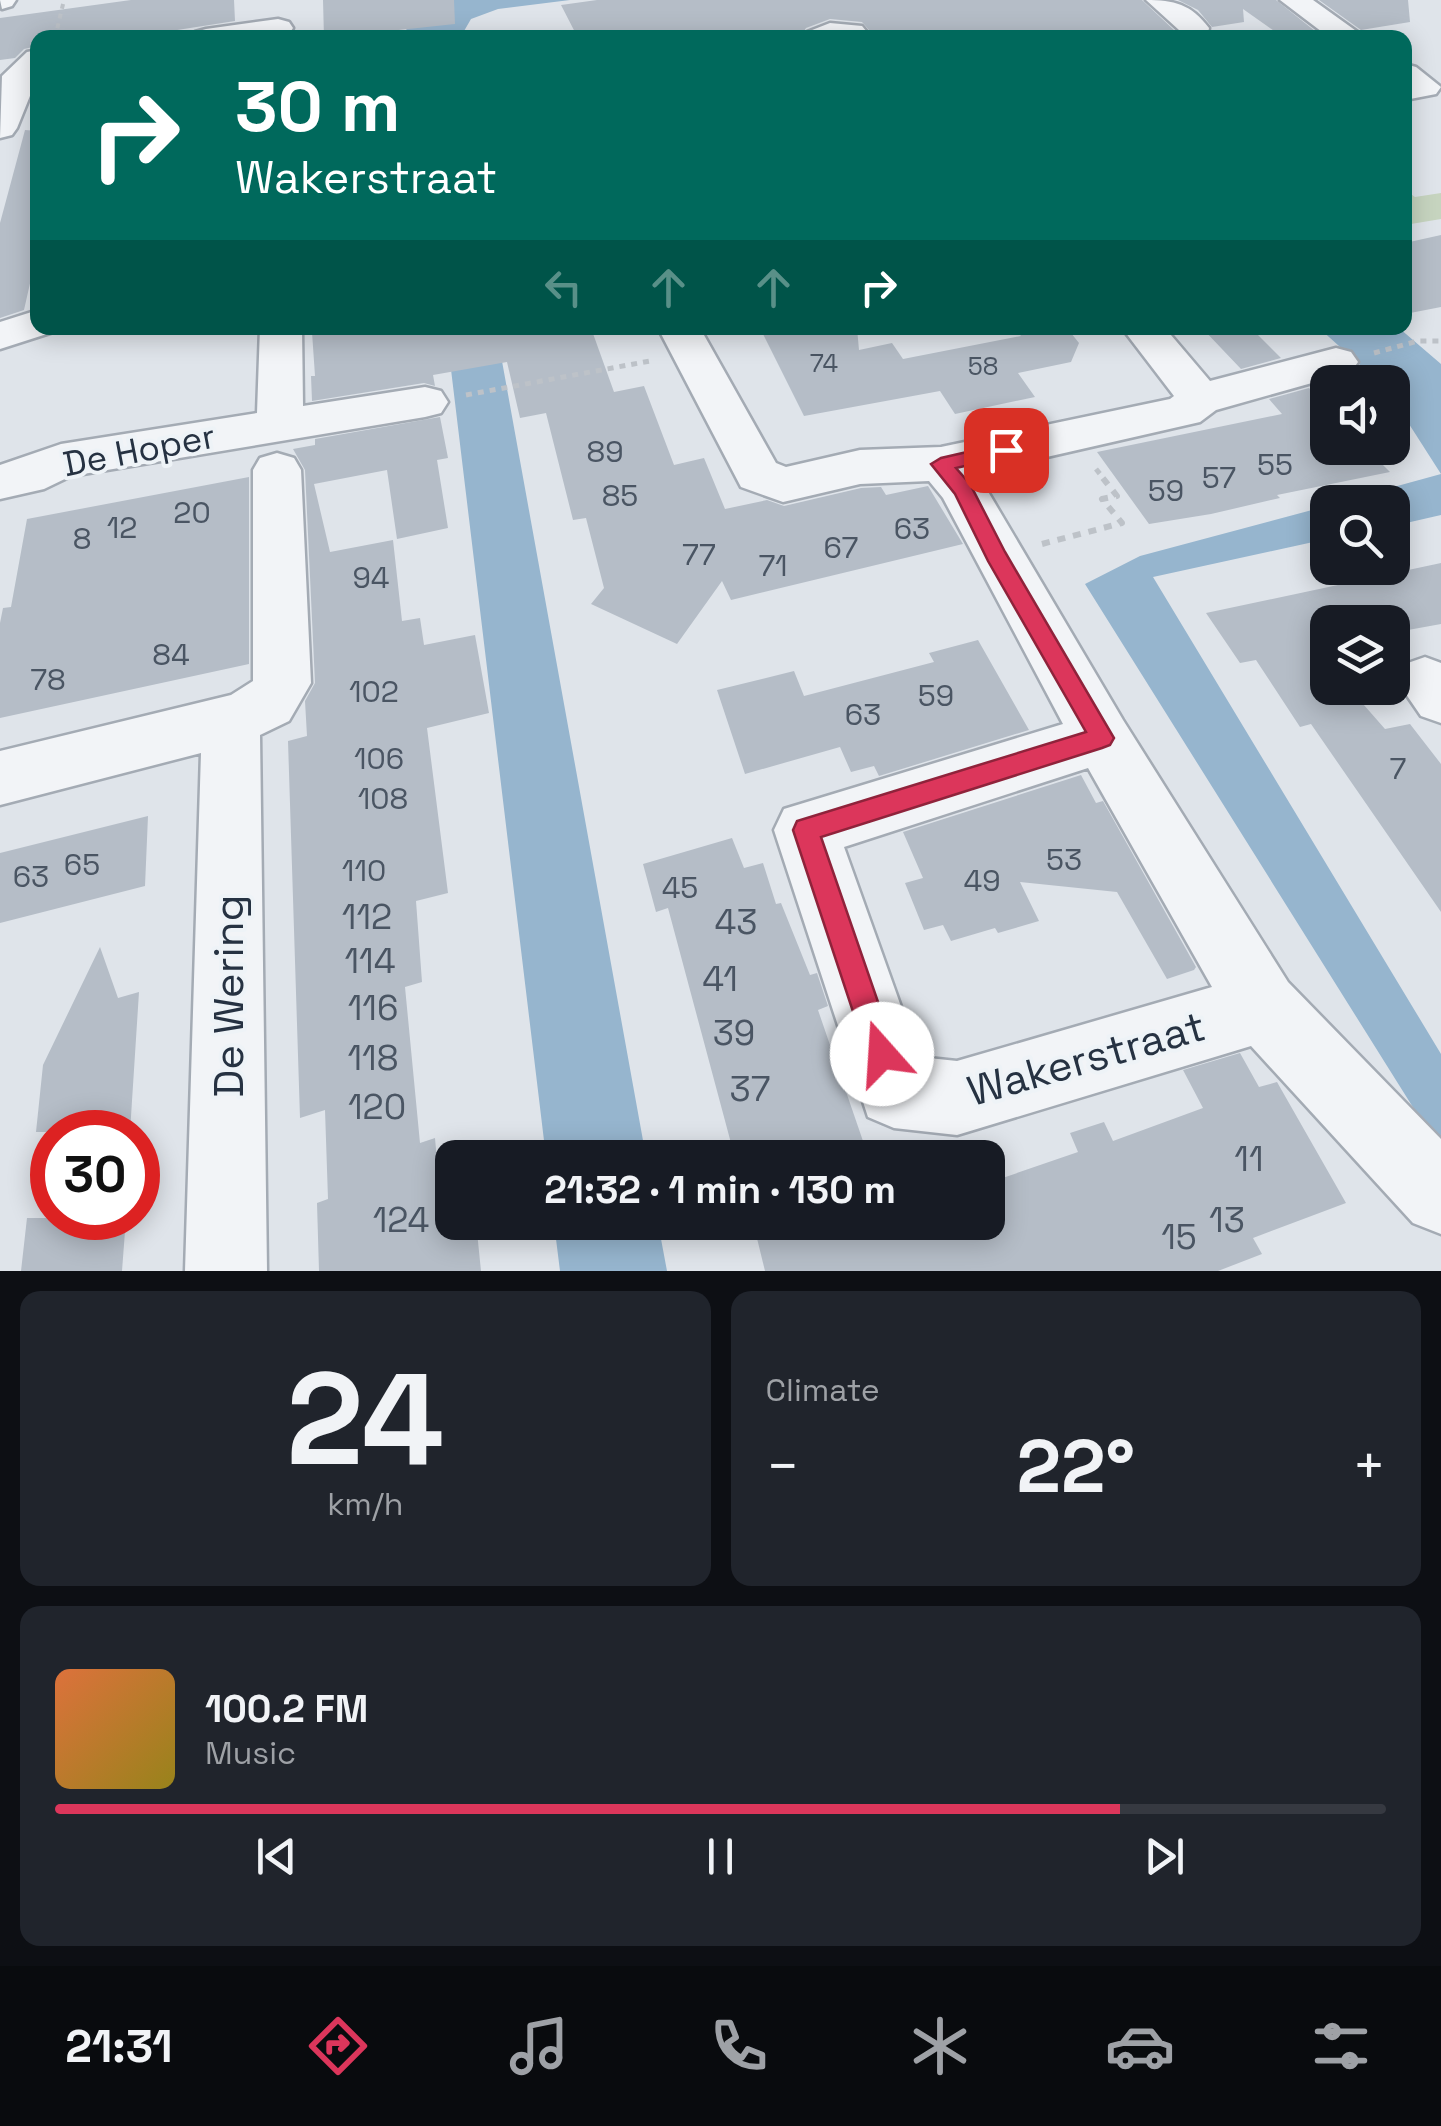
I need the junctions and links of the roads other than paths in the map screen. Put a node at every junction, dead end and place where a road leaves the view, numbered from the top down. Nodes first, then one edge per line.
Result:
1 (1160, 0) edge
2 (1294, 0) edge
3 (277, 22) edge
4 (242, 30) edge
5 (1194, 30) edge
6 (1339, 30) edge
7 (30, 66) edge
8 (1412, 79) edge
9 (1412, 89) edge
10 (0, 128) edge
11 (30, 326) edge
12 (282, 335) edge
13 (1149, 335) edge
14 (0, 336) edge
15 (687, 340) edge
16 (1336, 362) dead end
17 (1200, 399) junction
18 (425, 402) dead end
19 (278, 447) junction
20 (941, 464) junction
21 (0, 482) edge
22 (231, 720) junction
23 (1102, 738) junction
24 (0, 778) edge
25 (1262, 1007) junction
26 (1441, 1195) edge
27 (226, 1271) edge

1 - 5 street
2 - 6 street
3 - 4 street
7 - 10 street
8 - 9 street
11 - 14 street
12 - 19 street
13 - 17 street
15 - 20 street
16 - 17 street
17 - 20 street
18 - 19 street, De Hoper
19 - 21 street, De Hoper
19 - 22 street
20 - 23 street
22 - 24 street
22 - 27 street, De Wering
23 - 25 street
23 - 25 street, Wakerstraat
25 - 26 street

